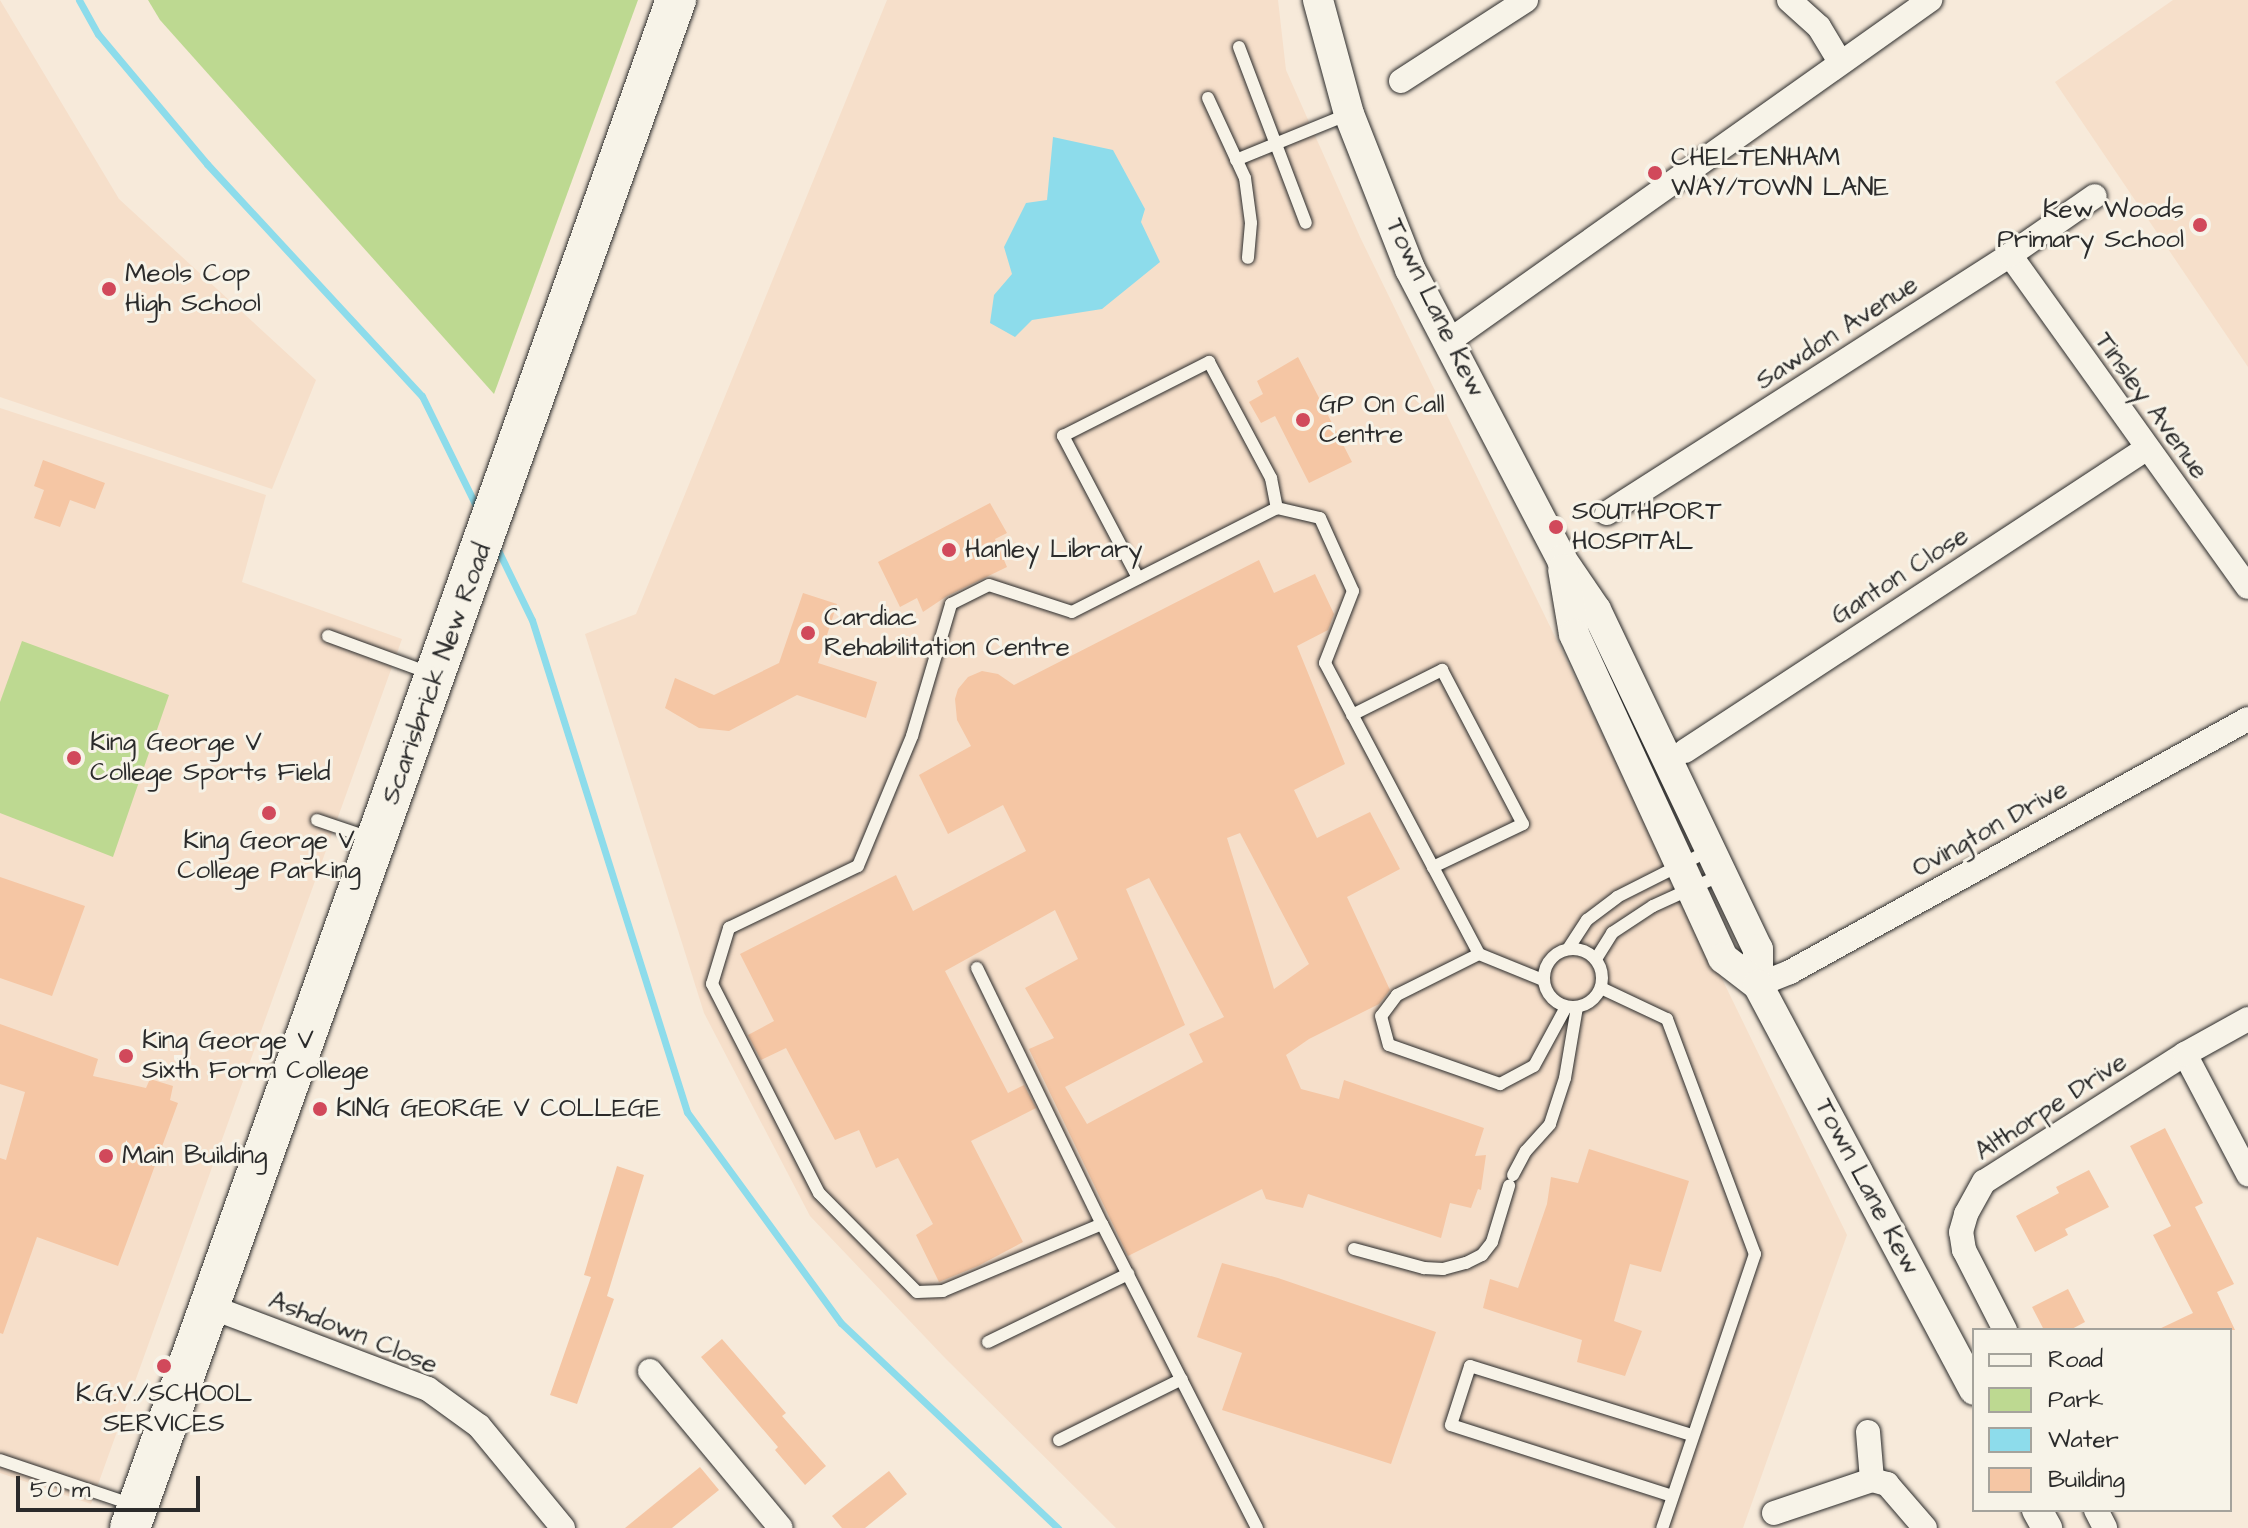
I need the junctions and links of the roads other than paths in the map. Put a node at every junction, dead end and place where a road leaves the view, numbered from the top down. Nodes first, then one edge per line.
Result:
1 (676, 0) edge
2 (1318, 0) edge
3 (1526, 0) edge
4 (1789, 0) edge
5 (1930, 0) edge
6 (1239, 47) dead end
7 (1840, 62) junction
8 (1401, 81) dead end
9 (1208, 98) dead end
10 (1349, 114) junction
11 (1276, 145) junction
12 (1236, 160) junction
13 (2095, 196) dead end
14 (1306, 223) dead end
15 (2010, 255) junction
16 (1248, 258) dead end
17 (1449, 341) junction
18 (2146, 449) junction
19 (1277, 508) junction
20 (1607, 513) dead end
21 (1562, 560) junction
22 (1138, 578) junction
23 (2248, 587) edge
24 (328, 636) dead end
25 (436, 676) junction
26 (1352, 715) junction
27 (2248, 719) edge
28 (1685, 751) dead end
29 (317, 820) dead end
30 (377, 840) junction
31 (1716, 862) junction
32 (1433, 867) junction
33 (1686, 876) junction
34 (1568, 949) junction
35 (1479, 954) junction
36 (1596, 959) junction
37 (977, 968) dead end
38 (1543, 980) junction
39 (1758, 985) junction
40 (1601, 988) junction
41 (1571, 1007) junction
42 (2248, 1019) edge
43 (2185, 1054) junction
44 (2248, 1174) edge
45 (1102, 1224) junction
46 (1354, 1249) dead end
47 (1128, 1274) junction
48 (211, 1307) junction
49 (2004, 1328) edge
50 (988, 1342) dead end
51 (650, 1371) dead end
52 (1182, 1379) junction
53 (1972, 1386) edge
54 (1868, 1432) dead end
55 (1691, 1435) junction
56 (1059, 1440) dead end
57 (0, 1460) edge
58 (1872, 1480) junction
59 (1672, 1496) junction
60 (1774, 1513) dead end
61 (134, 1517) edge
62 (563, 1528) edge
63 (781, 1528) edge
64 (1257, 1528) edge
65 (1662, 1528) edge
66 (1925, 1528) edge

1 - 25 highway, Scarisbrick New Road
2 - 10 street, Town Lane Kew
3 - 8 street
4 - 7 street
5 - 7 street
6 - 11 lane
7 - 17 street
9 - 12 lane
10 - 11 lane
10 - 17 street, Town Lane Kew
11 - 12 lane
11 - 14 lane
12 - 16 lane
13 - 15 street, Sawdon Avenue
15 - 18 street, Tinsley Avenue
15 - 20 street, Sawdon Avenue
17 - 21 street, Town Lane Kew
18 - 23 street, Tinsley Avenue
18 - 28 street, Ganton Close
19 - 22 lane
19 - 22 lane
19 - 26 lane
21 - 31 street, Town Lane Kew
21 - 33 street, Town Lane Kew
22 - 45 lane
24 - 25 lane
25 - 30 highway, Scarisbrick New Road
26 - 32 lane
26 - 32 lane
27 - 39 street, Ovington Drive
29 - 30 lane
30 - 48 highway, Scarisbrick New Road
31 - 33 lane
31 - 33 lane
31 - 39 street, Town Lane Kew
32 - 35 lane
33 - 34 lane
33 - 36 lane
33 - 39 street, Town Lane Kew
34 - 36 lane
34 - 38 lane
35 - 38 lane
35 - 41 lane
36 - 40 lane
37 - 45 lane
38 - 41 lane
39 - 53 street, Town Lane Kew
40 - 41 lane
40 - 55 lane
41 - 46 lane
42 - 43 street, Althorpe Drive
43 - 44 street
43 - 49 street, Althorpe Drive
45 - 47 lane
47 - 50 lane
47 - 52 lane
48 - 61 highway, Scarisbrick New Road
48 - 62 street, Ashdown Close
51 - 63 street
52 - 56 lane
52 - 64 lane
54 - 58 street
55 - 59 lane
55 - 59 lane
57 - 61 lane
58 - 60 street
58 - 66 street
59 - 65 lane

